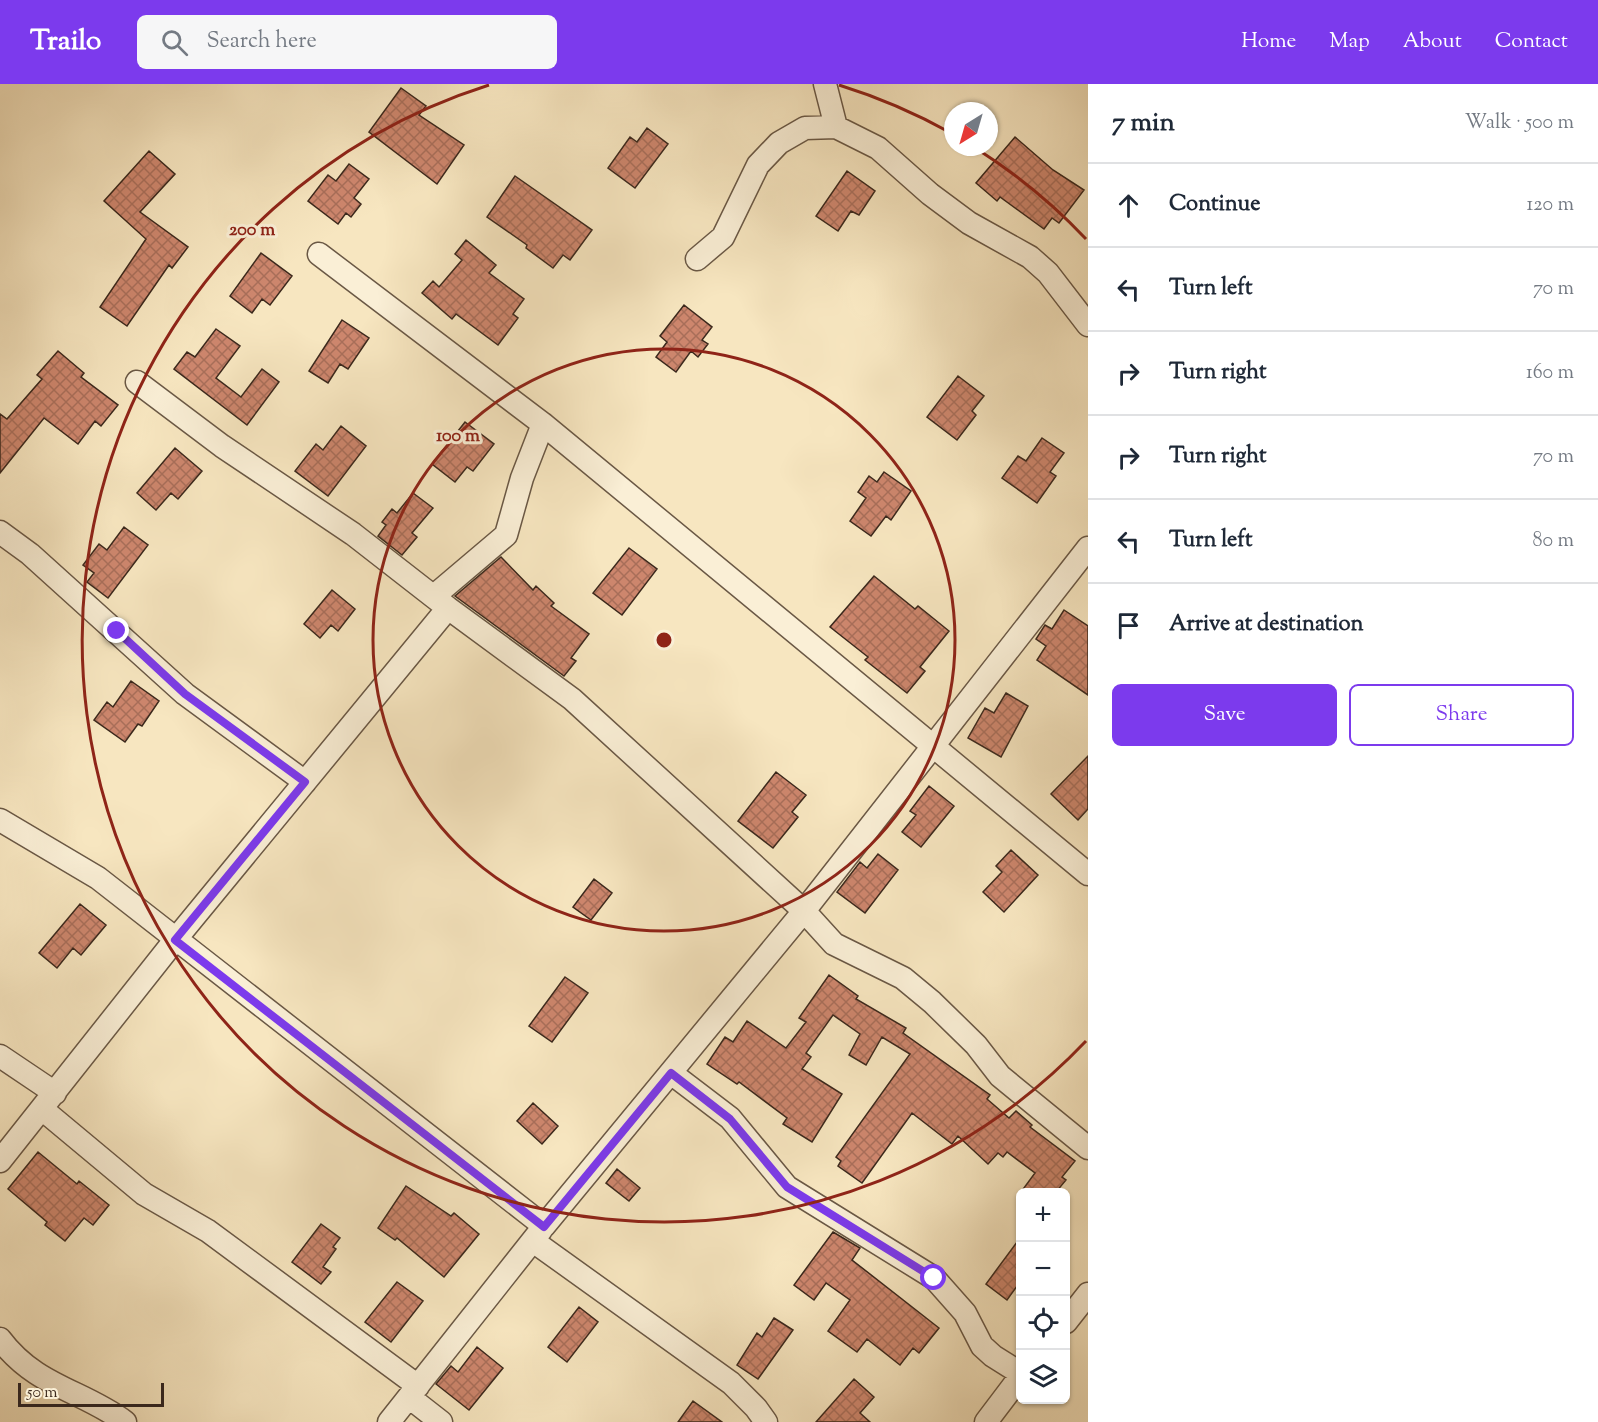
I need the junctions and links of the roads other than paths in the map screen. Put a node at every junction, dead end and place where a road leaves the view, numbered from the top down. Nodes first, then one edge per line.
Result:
1 (825, 84) edge
2 (837, 127) junction
3 (319, 254) dead end
4 (697, 259) dead end
5 (1088, 325) edge
6 (137, 382) dead end
7 (543, 424) junction
8 (0, 532) edge
9 (1088, 548) edge
10 (441, 602) junction
11 (933, 744) junction
12 (305, 782) junction
13 (0, 820) edge
14 (1088, 874) edge
15 (804, 911) junction
16 (175, 940) junction
17 (0, 1056) edge
18 (671, 1073) junction
19 (49, 1101) junction
20 (1088, 1148) edge
21 (0, 1161) edge
22 (538, 1234) junction
23 (1088, 1294) edge
24 (1070, 1316) edge
25 (0, 1339) edge
26 (1016, 1370) edge
27 (1016, 1382) edge
28 (414, 1391) junction
29 (125, 1422) edge
30 (389, 1422) edge
31 (441, 1422) edge
32 (766, 1422) edge
33 (986, 1422) edge

1 - 2 street
2 - 4 street
2 - 5 street
3 - 7 street
6 - 10 street
7 - 10 street
7 - 11 street
8 - 12 street
9 - 11 street
10 - 12 street
10 - 15 street
11 - 14 street
11 - 15 street
12 - 16 street
13 - 16 street
15 - 18 street
15 - 20 street
16 - 19 street
16 - 22 street
17 - 19 street
18 - 22 street
18 - 26 street
19 - 21 street
19 - 28 street
22 - 28 street
22 - 32 street
23 - 24 street
25 - 29 street
27 - 33 street
28 - 30 street
28 - 31 street

